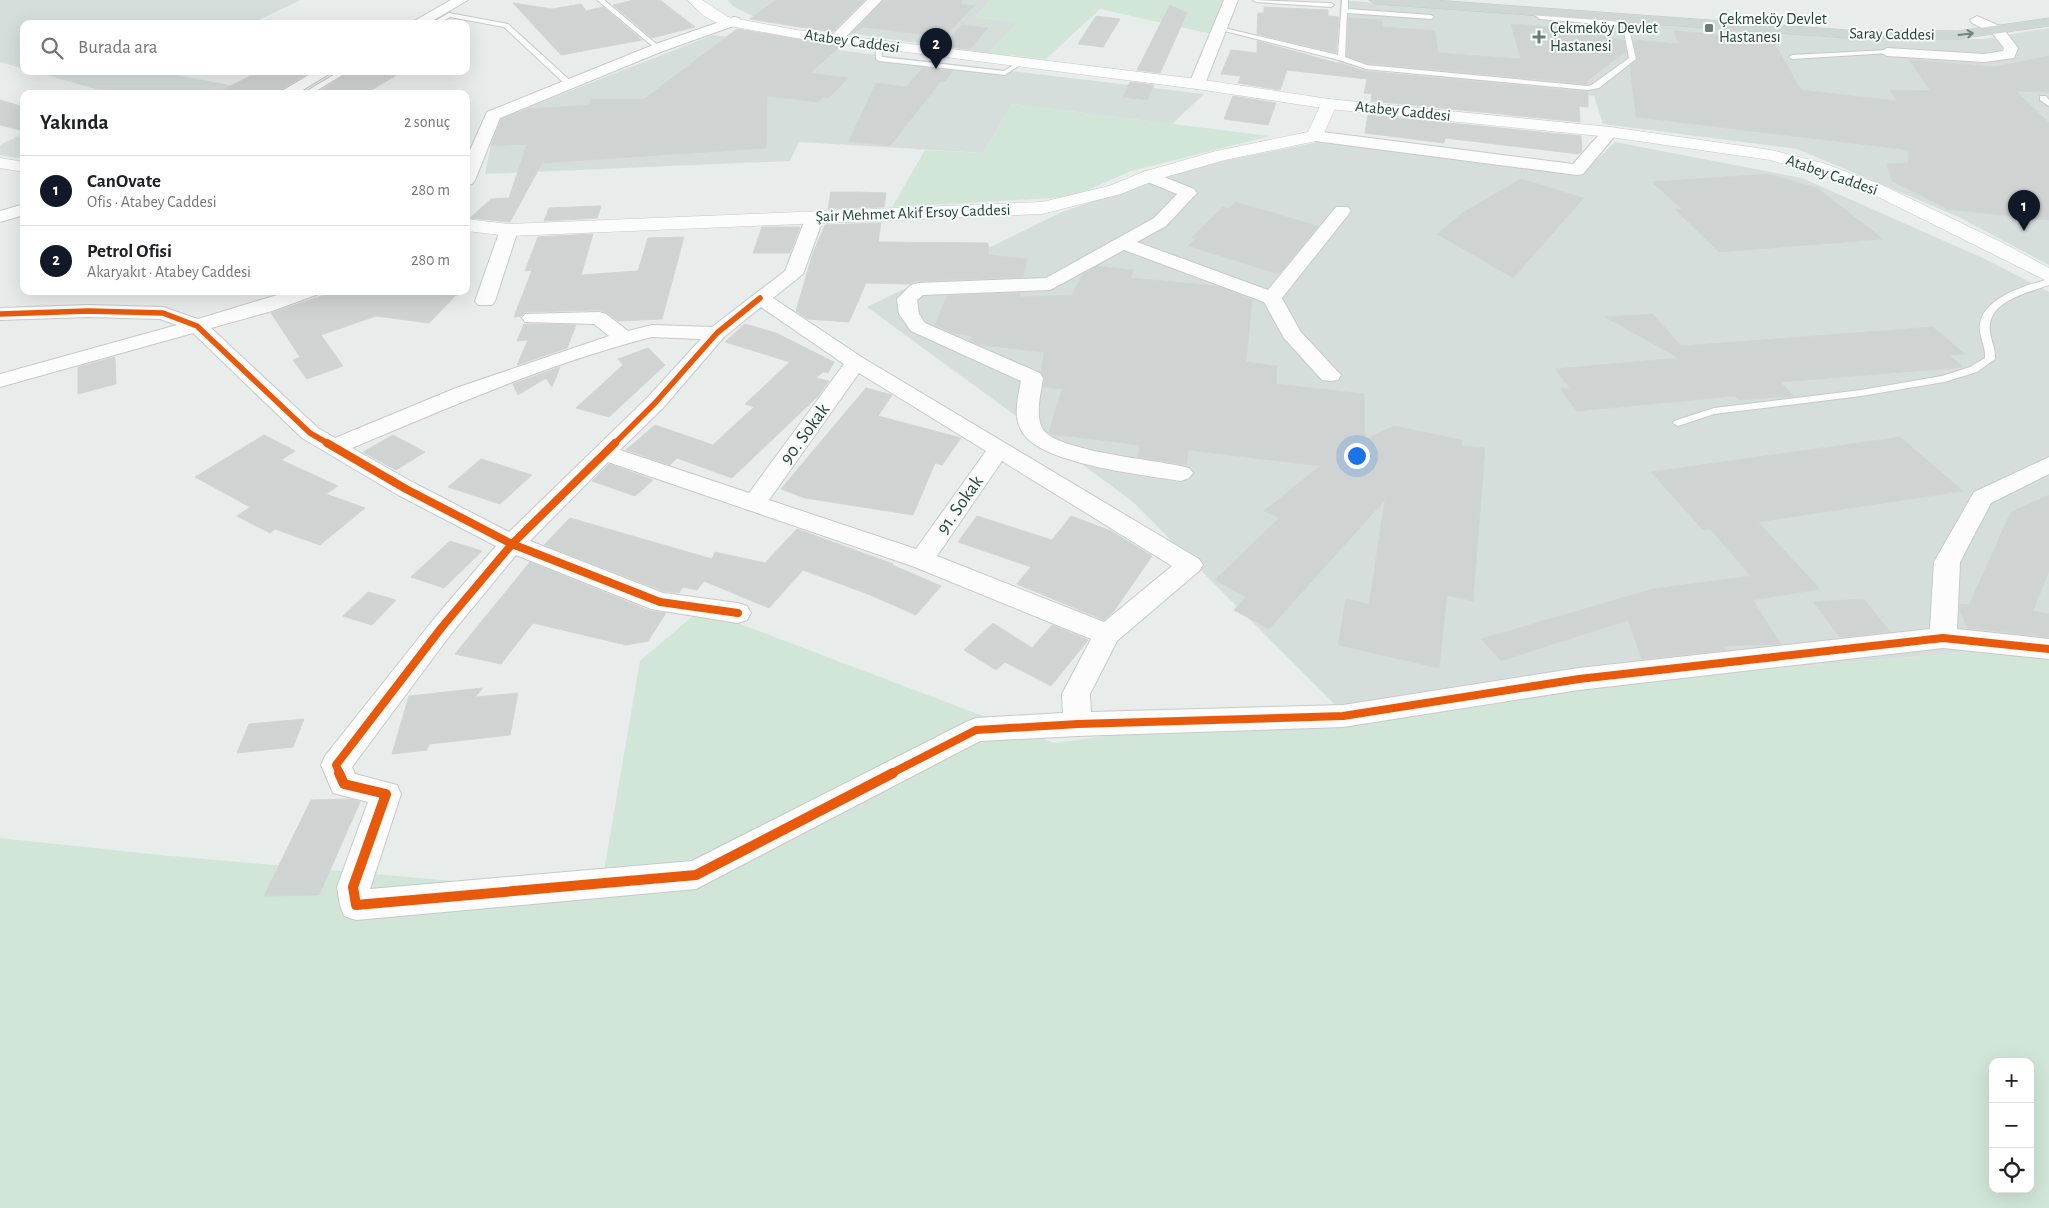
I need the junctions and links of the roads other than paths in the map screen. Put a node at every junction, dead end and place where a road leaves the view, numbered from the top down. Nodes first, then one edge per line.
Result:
1 (461, 0) edge
2 (600, 0) edge
3 (694, 0) edge
4 (717, 0) edge
5 (875, 0) edge
6 (1231, 0) edge
7 (1256, 0) edge
8 (1345, 0) edge
9 (1376, 0) edge
10 (1504, 0) edge
11 (1295, 1) edge
12 (1331, 4) dead end
13 (1405, 9) junction
14 (2049, 10) edge
15 (1344, 11) junction
16 (1431, 17) dead end
17 (424, 20) edge
18 (440, 20) edge
19 (1625, 20) junction
20 (1977, 20) junction
21 (734, 21) junction
22 (2049, 22) edge
23 (1220, 28) junction
24 (1998, 30) junction
25 (836, 39) junction
26 (658, 48) junction
27 (1887, 52) joint
28 (1792, 57) dead end
29 (1341, 58) junction
30 (319, 75) edge
31 (339, 75) edge
32 (570, 84) junction
33 (1197, 84) junction
34 (291, 90) edge
35 (312, 90) edge
36 (2043, 98) dead end
37 (1330, 104) junction
38 (2049, 104) edge
39 (1610, 132) junction
40 (1315, 136) junction
41 (0, 163) edge
42 (20, 166) edge
43 (470, 170) edge
44 (1149, 176) junction
45 (20, 210) edge
46 (1342, 211) dead end
47 (0, 217) edge
48 (815, 217) junction
49 (470, 225) edge
50 (509, 230) junction
51 (1124, 244) junction
52 (2045, 270) edge
53 (2049, 282) edge
54 (298, 295) edge
55 (760, 298) junction
56 (1272, 298) junction
57 (485, 301) dead end
58 (0, 314) edge
59 (532, 318) dead end
60 (197, 326) junction
61 (717, 333) junction
62 (625, 338) junction
63 (856, 362) junction
64 (1330, 375) dead end
65 (0, 381) edge
66 (1678, 423) dead end
67 (334, 447) junction
68 (999, 449) junction
69 (604, 453) junction
70 (2049, 465) edge
71 (1181, 473) dead end
72 (753, 505) junction
73 (512, 544) junction
74 (921, 560) junction
75 (738, 613) dead end
76 (1108, 634) junction
77 (1943, 638) junction
78 (2049, 648) edge
79 (1078, 724) junction

1 - 17 street
2 - 26 lane
3 - 21 main road, Atabey Caddesi
4 - 21 main road
5 - 25 street
6 - 23 street
7 - 11 lane
8 - 15 lane
9 - 13 main road, Saray Caddesi
10 - 20 main road, Saray Caddesi
11 - 12 lane
13 - 15 lane
13 - 16 lane
13 - 19 main road, Saray Caddesi
14 - 20 main road, Saray Caddesi
15 - 29 lane
18 - 32 lane
19 -> 24 main road, Saray Caddesi
19 - 29 lane
20 - 24 street
21 - 25 main road, Atabey Caddesi
21 - 26 street
22 - 24 main road, Saray Caddesi
23 - 29 lane
23 - 33 street
24 - 27 street
25 - 33 main road, Atabey Caddesi
26 - 32 street
27 - 28 lane
30 - 34 street
31 - 35 lane
32 - 43 street
33 - 37 main road, Atabey Caddesi
36 - 38 lane
37 - 39 main road, Atabey Caddesi
37 - 40 main road
39 - 40 street
39 - 52 main road, Atabey Caddesi
40 - 44 main road, Şair Mehmet Akif Ersoy Caddesi
41 - 42 main road
44 - 48 main road, Şair Mehmet Akif Ersoy Caddesi
44 - 51 street
45 - 47 street
46 - 56 street
48 - 50 main road, Şair Mehmet Akif Ersoy Caddesi
48 - 55 street
49 - 50 main road, Şair Mehmet Akif Ersoy Caddesi
50 - 57 street
51 - 56 street
51 - 71 street
53 - 66 lane
54 - 60 street
55 - 61 street
55 - 63 street
56 - 64 street
58 - 60 street
59 - 62 street
60 - 65 street
60 - 67 street
61 - 62 street
61 - 69 street
62 - 67 street
63 - 68 street
63 - 72 street, 90. Sokak
67 - 73 street
68 - 74 street, 91. Sokak
68 - 76 street
69 - 72 street
69 - 73 street
70 - 77 street
72 - 74 street
73 - 75 street
73 - 79 street
74 - 76 street
76 - 79 street
77 - 78 street
77 - 79 street

